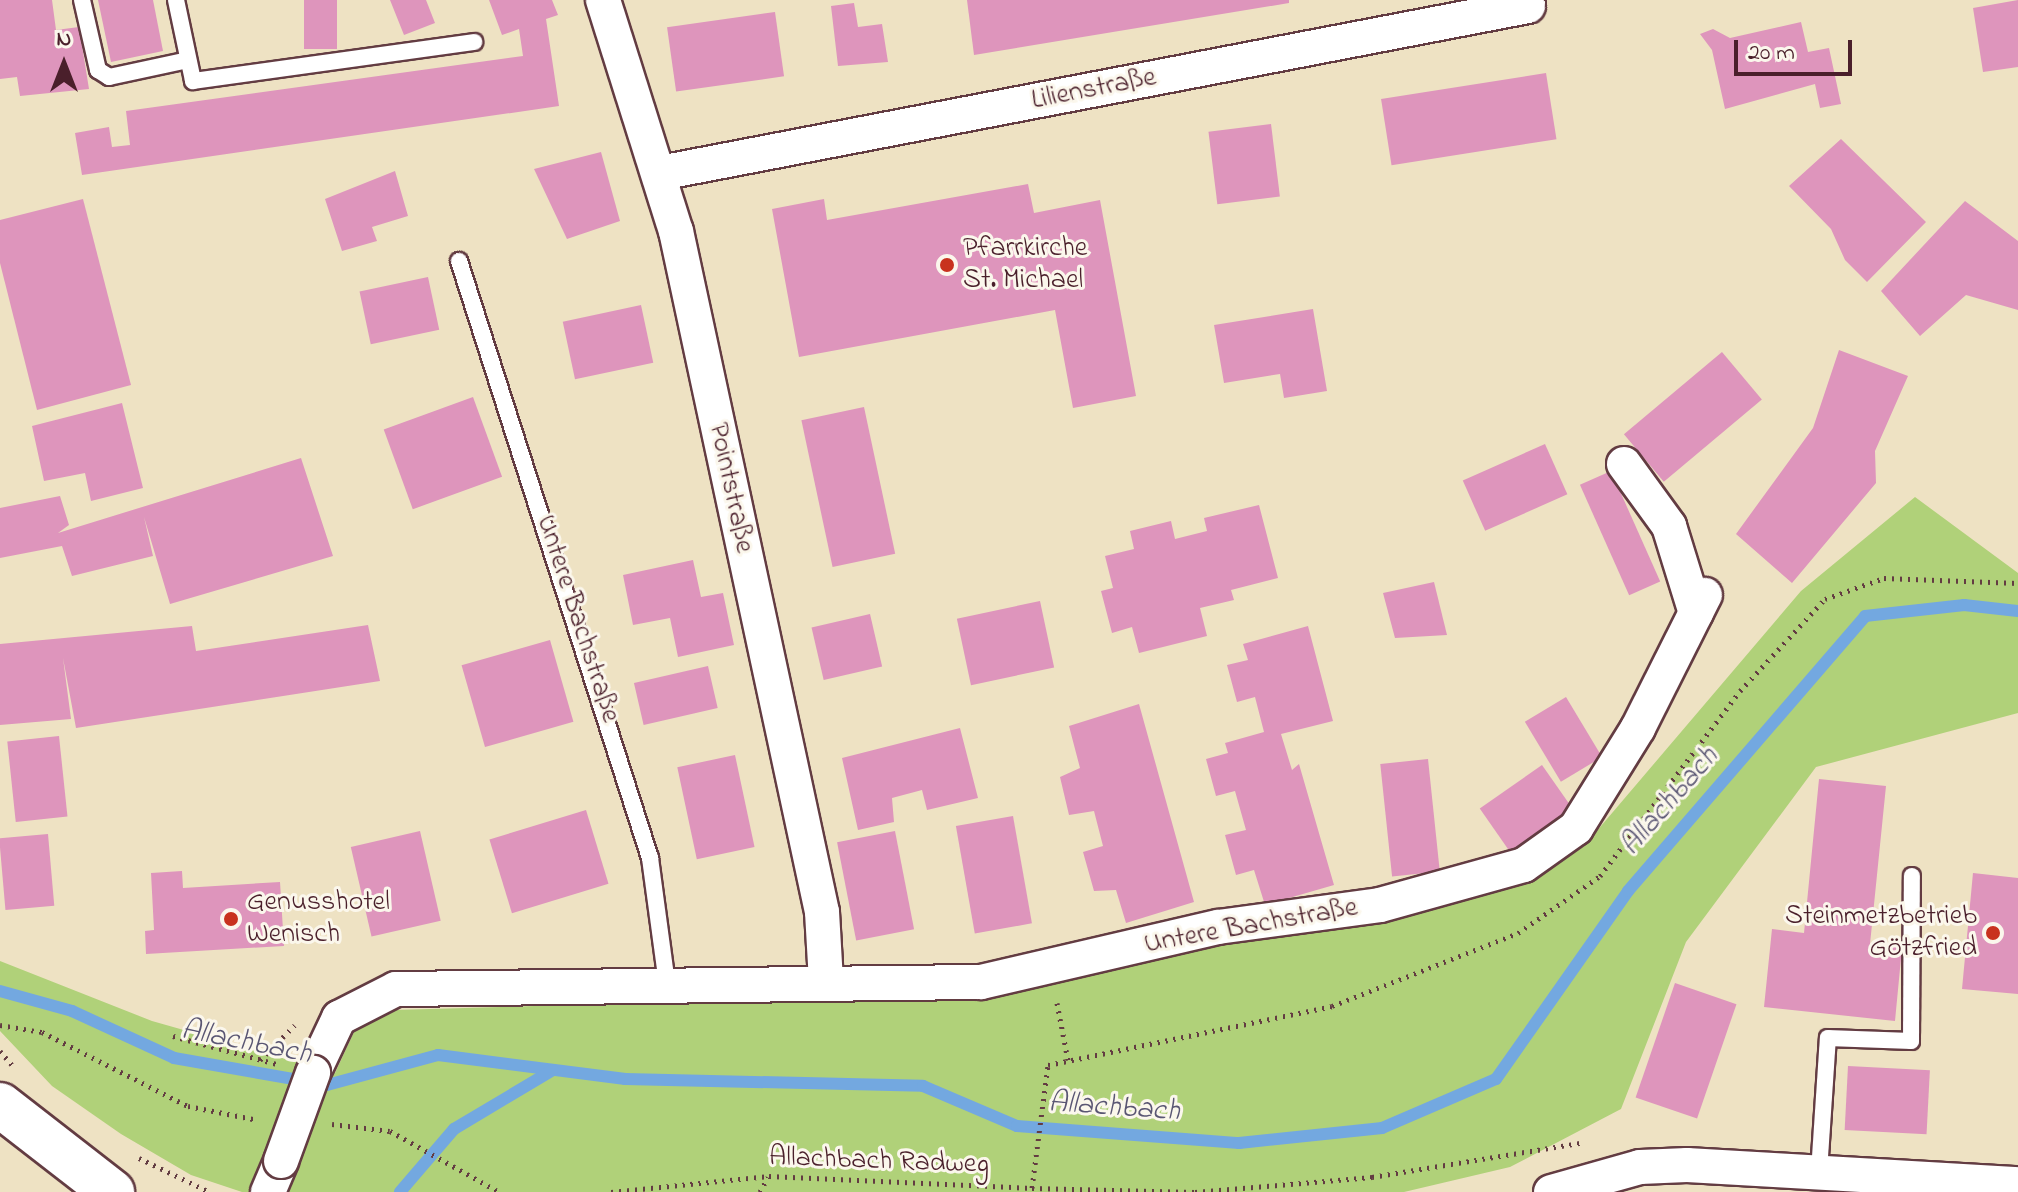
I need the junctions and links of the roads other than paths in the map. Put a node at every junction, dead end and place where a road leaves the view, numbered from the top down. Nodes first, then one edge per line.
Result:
1 (82, 0) edge
2 (176, 0) edge
3 (603, 0) edge
4 (1528, 6) dead end
5 (474, 42) dead end
6 (188, 60) junction
7 (660, 173) junction
8 (459, 261) dead end
9 (1624, 464) dead end
10 (1912, 876) dead end
11 (826, 982) junction
12 (667, 983) junction
13 (0, 1105) edge
14 (1819, 1172) junction
15 (274, 1176) edge
16 (2018, 1184) edge
17 (112, 1192) edge
18 (1551, 1192) edge

1 - 6 lane
2 - 6 lane
3 - 7 street, Pointstraße
4 - 7 street, Lilienstraße
5 - 6 lane
7 - 11 street, Pointstraße
8 - 12 lane, Untere Bachstraße
9 - 11 street, Untere Bachstraße
10 - 14 lane
11 - 12 street, Untere Bachstraße
12 - 15 street, Untere Bachstraße, bridge
13 - 17 main road
14 - 16 street
14 - 18 street

